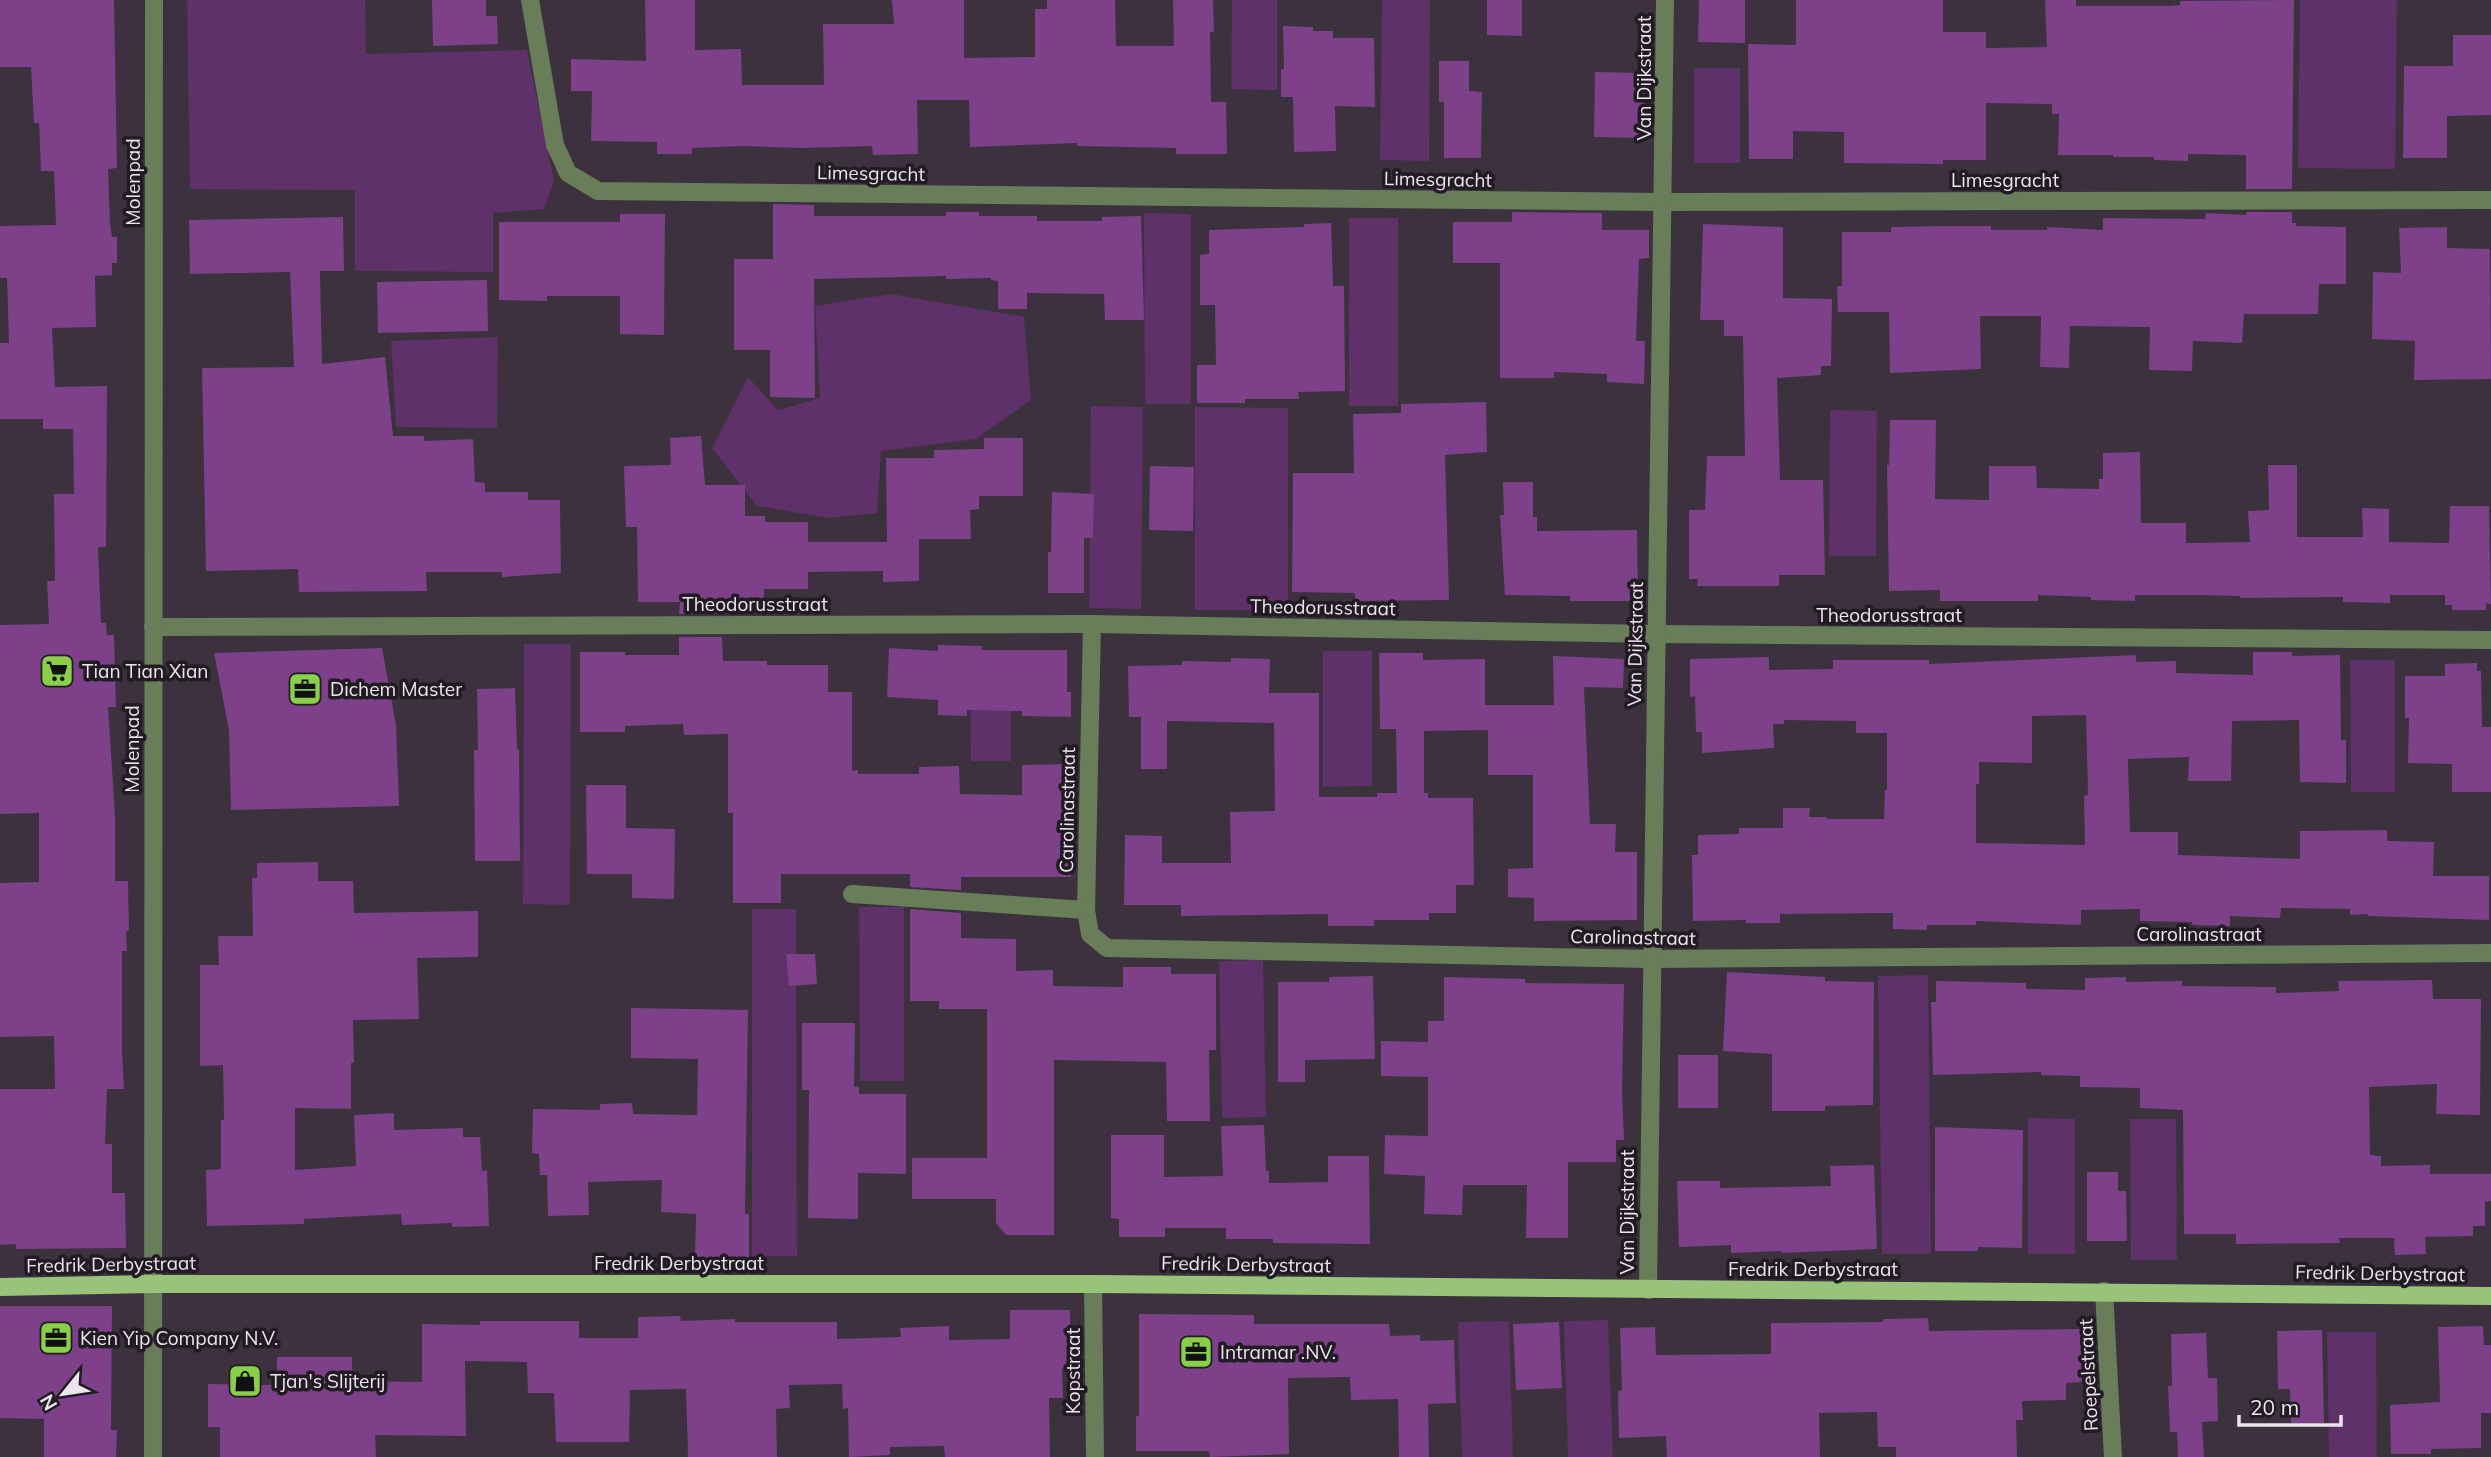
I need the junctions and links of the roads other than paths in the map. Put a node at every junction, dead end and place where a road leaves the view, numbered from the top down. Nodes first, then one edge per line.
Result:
1 (154, 0) edge
2 (530, 0) edge
3 (1665, 0) edge
4 (2491, 200) edge
5 (1664, 202) junction
6 (1092, 624) junction
7 (153, 627) junction
8 (1656, 634) junction
9 (2491, 640) edge
10 (852, 894) dead end
11 (1086, 909) junction
12 (2491, 953) edge
13 (1650, 959) junction
14 (152, 1284) junction
15 (1094, 1284) junction
16 (0, 1287) edge
17 (1648, 1290) junction
18 (2104, 1291) junction
19 (2491, 1296) edge
20 (153, 1457) edge
21 (1095, 1457) edge
22 (2113, 1457) edge

1 - 7 street, Molenpad
2 - 5 street, Limesgracht
3 - 5 street, Van Dijkstraat
4 - 5 street, Limesgracht
5 - 8 street, Van Dijkstraat
6 - 7 street, Theodorusstraat
6 - 8 street, Theodorusstraat
6 - 11 street, Carolinastraat
7 - 14 street, Molenpad
8 - 9 street, Theodorusstraat
8 - 13 street, Van Dijkstraat
10 - 11 street
11 - 13 street, Carolinastraat
12 - 13 street, Carolinastraat
13 - 17 street, Van Dijkstraat
14 - 15 main road, Fredrik Derbystraat
14 - 16 main road, Fredrik Derbystraat
14 - 20 street, Molenpad
15 - 17 main road, Fredrik Derbystraat
15 - 21 street, Kopstraat
17 - 18 main road, Fredrik Derbystraat
18 - 19 main road, Fredrik Derbystraat
18 - 22 street, Roepelstraat

